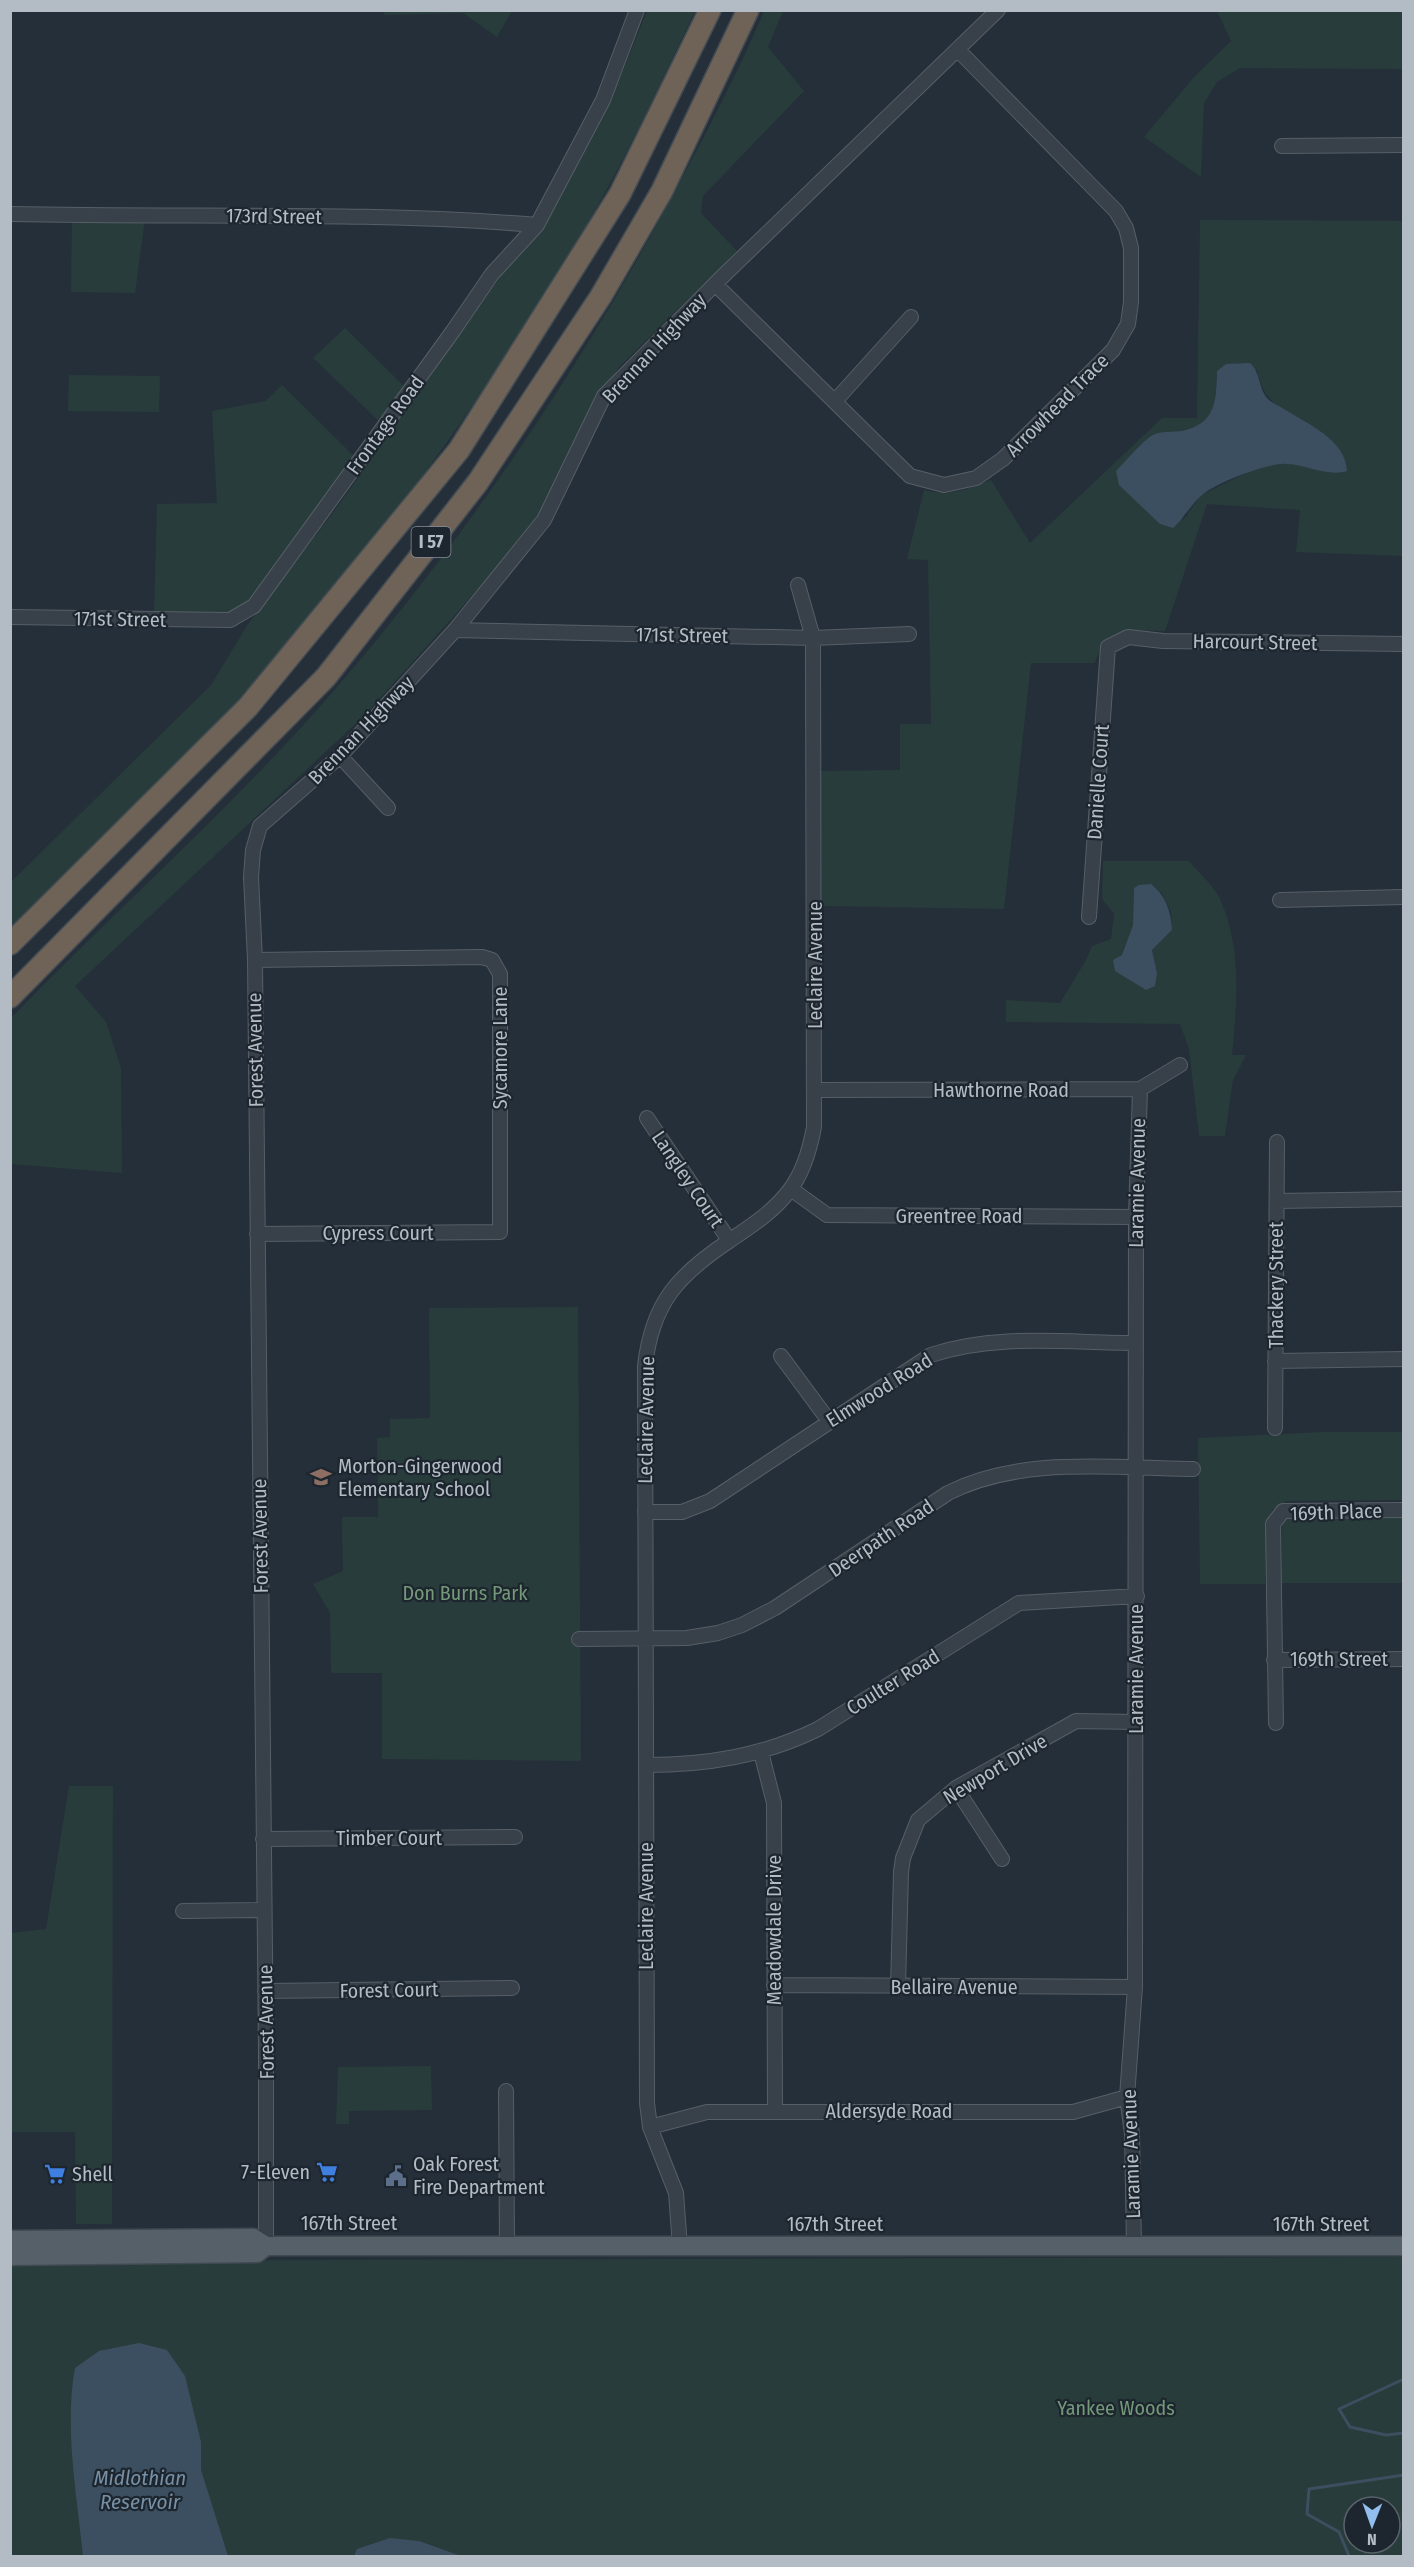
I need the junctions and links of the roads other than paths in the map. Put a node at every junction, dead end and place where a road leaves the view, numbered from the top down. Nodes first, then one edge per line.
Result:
1 (637, 10) edge
2 (710, 10) edge
3 (748, 10) edge
4 (998, 10) edge
5 (958, 50) junction
6 (1404, 145) edge
7 (1282, 147) dead end
8 (10, 214) edge
9 (537, 225) junction
10 (715, 285) junction
11 (911, 317) dead end
12 (835, 401) junction
13 (798, 585) dead end
14 (10, 617) edge
15 (230, 620) joint
16 (455, 630) junction
17 (909, 634) dead end
18 (813, 638) junction
19 (1404, 644) edge
20 (1108, 647) joint
21 (340, 756) junction
22 (388, 808) dead end
23 (260, 826) joint
24 (1404, 897) edge
25 (1280, 900) dead end
26 (1089, 917) dead end
27 (10, 944) edge
28 (255, 960) junction
29 (10, 997) edge
30 (1180, 1065) dead end
31 (1140, 1089) junction
32 (815, 1090) junction
33 (647, 1118) dead end
34 (1277, 1142) dead end
35 (791, 1190) junction
36 (1404, 1199) edge
37 (1276, 1202) junction
38 (1136, 1217) junction
39 (500, 1232) joint
40 (257, 1234) junction
41 (729, 1240) junction
42 (1136, 1343) junction
43 (781, 1356) dead end
44 (1404, 1359) edge
45 (1275, 1361) junction
46 (829, 1421) junction
47 (1275, 1428) dead end
48 (1135, 1468) junction
49 (1193, 1468) dead end
50 (1404, 1510) edge
51 (645, 1512) junction
52 (1137, 1596) junction
53 (579, 1639) dead end
54 (646, 1639) junction
55 (1404, 1659) edge
56 (1274, 1660) junction
57 (1136, 1722) junction
58 (1276, 1723) dead end
59 (761, 1752) junction
60 (646, 1765) junction
61 (956, 1788) junction
62 (515, 1837) dead end
63 (263, 1839) junction
64 (1002, 1859) dead end
65 (264, 1910) junction
66 (183, 1911) dead end
67 (774, 1986) junction
68 (898, 1987) junction
69 (512, 1988) dead end
70 (1135, 1988) junction
71 (265, 1991) junction
72 (506, 2091) dead end
73 (1127, 2097) junction
74 (775, 2111) junction
75 (650, 2127) junction
76 (10, 2240) edge
77 (266, 2246) junction
78 (507, 2246) junction
79 (1404, 2246) edge
80 (680, 2247) junction
81 (1134, 2247) junction
82 (10, 2256) edge

1 - 9 street, Frontage Road
2 - 27 highway, I 57
3 - 29 highway, I 57
4 - 5 street, Brennan Highway
5 - 10 street, Brennan Highway
5 - 12 street, Arrowhead Trace
6 - 7 street
8 - 9 street, 173rd Street
9 - 15 street, Frontage Road
10 - 12 street, Arrowhead Trace
10 - 16 street, Brennan Highway
11 - 12 street
13 - 18 street, Leclaire Avenue
14 - 15 street, 171st Street
16 - 18 street, 171st Street
16 - 21 street, Brennan Highway
17 - 18 street, 171st Street
18 - 32 street, Leclaire Avenue
19 - 20 street, Harcourt Street
20 - 26 street, Danielle Court
21 - 22 street
21 - 23 street, Brennan Highway
23 - 28 street, Forest Avenue
24 - 25 street
28 - 39 street, Sycamore Lane
28 - 40 street, Forest Avenue
30 - 31 street
31 - 32 street, Hawthorne Road
31 - 38 street, Laramie Avenue
32 - 35 street, Leclaire Avenue
33 - 41 street, Langley Court
34 - 37 street, Thackery Street
35 - 38 street, Greentree Road
35 - 41 street, Leclaire Avenue
36 - 37 street
37 - 45 street, Thackery Street
38 - 42 street, Laramie Avenue
39 - 40 street, Cypress Court
40 - 63 street, Forest Avenue
41 - 51 street, Leclaire Avenue
42 - 46 street, Elmwood Road
42 - 48 street, Laramie Avenue
43 - 46 street
44 - 45 street
45 - 47 street, Thackery Street
46 - 51 street, Elmwood Road
48 - 49 street, Deerpath Road
48 - 52 street, Laramie Avenue
48 - 54 street, Deerpath Road
50 - 56 street, 169th Place
51 - 54 street, Leclaire Avenue
52 - 57 street, Laramie Avenue
52 - 59 street, Coulter Road
53 - 54 street, Deerpath Road
54 - 60 street, Leclaire Avenue
55 - 56 street, 169th Street
56 - 58 street
57 - 61 street, Newport Drive
57 - 70 street, Laramie Avenue
59 - 60 street, Coulter Road
59 - 67 street, Meadowdale Drive
60 - 75 street, Leclaire Avenue
61 - 64 street
61 - 68 street, Newport Drive
62 - 63 street, Timber Court
63 - 65 street, Forest Avenue
65 - 66 street
65 - 71 street, Forest Avenue
67 - 68 street, Bellaire Avenue
67 - 74 street, Meadowdale Drive
68 - 70 street, Bellaire Avenue
69 - 71 street, Forest Court
70 - 73 street, Laramie Avenue
71 - 77 street, Forest Avenue
72 - 78 street
73 - 74 street, Aldersyde Road
73 - 81 street, Laramie Avenue
74 - 75 street, Aldersyde Road
75 - 80 street, Leclaire Avenue
76 - 77 main road, 167th Street
77 - 78 main road, 167th Street
77 - 82 main road, 167th Street
78 - 80 main road, 167th Street
79 - 81 main road, 167th Street
80 - 81 main road, 167th Street

